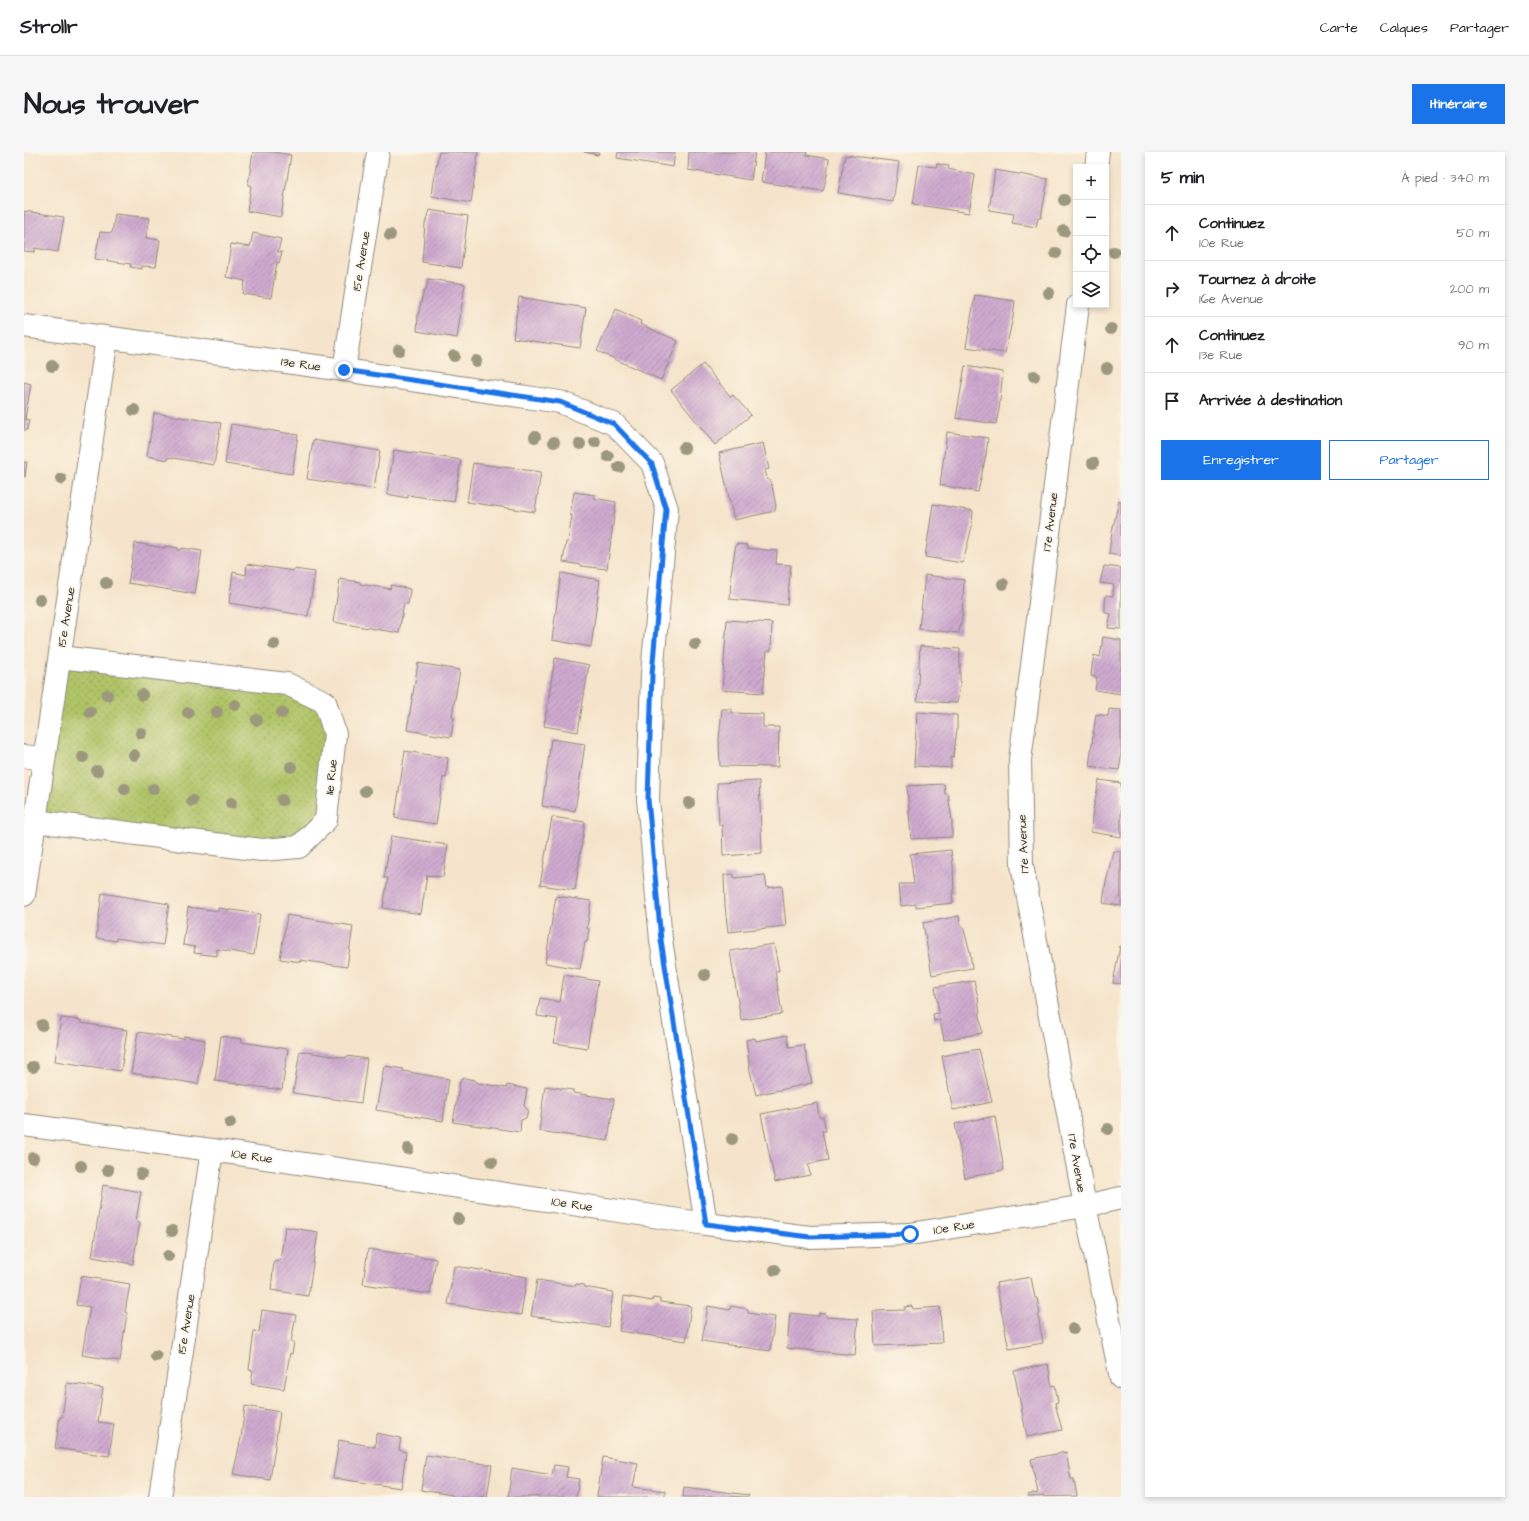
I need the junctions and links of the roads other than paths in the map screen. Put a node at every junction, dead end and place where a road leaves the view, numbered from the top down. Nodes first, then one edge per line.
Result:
1 (378, 152) edge
2 (1098, 152) edge
3 (1096, 164) edge
4 (1078, 308) edge
5 (24, 326) edge
6 (107, 338) junction
7 (344, 370) junction
8 (60, 657) junction
9 (34, 757) edge
10 (35, 821) junction
11 (24, 895) edge
12 (24, 1125) edge
13 (212, 1150) junction
14 (1121, 1198) edge
15 (1085, 1206) junction
16 (706, 1224) junction
17 (1121, 1378) edge
18 (160, 1497) edge

1 - 7 street, 15e Avenue
2 - 3 street
4 - 15 street, 17e Avenue
5 - 6 street, 13e Rue
6 - 7 street, 13e Rue
6 - 8 street, 15e Avenue
7 - 16 street, 13e Rue
8 - 9 street, 15e Avenue
8 - 10 street, 11e Rue
9 - 10 street, 15e Avenue
10 - 11 street, 15e Avenue
12 - 13 street, 10e Rue
13 - 16 street, 10e Rue
13 - 18 street, 15e Avenue
14 - 15 street, 10e Rue
15 - 16 street, 10e Rue
15 - 17 street, 17e Avenue

